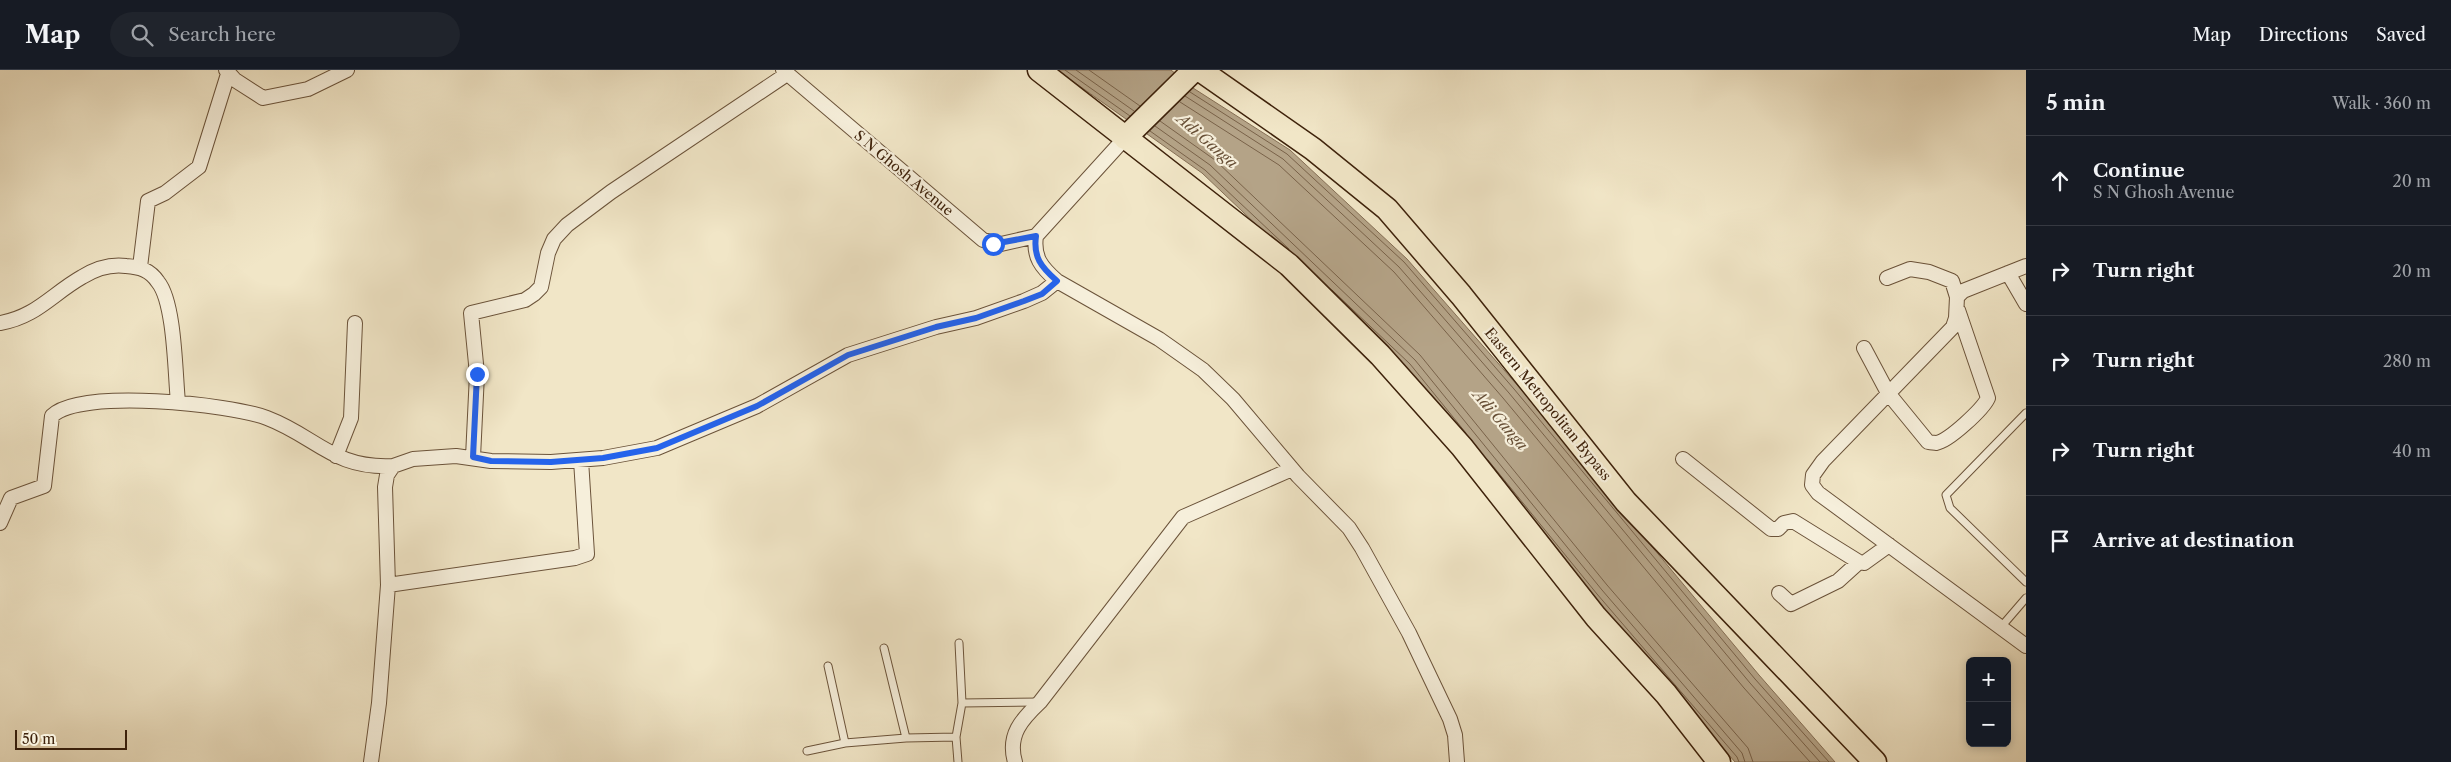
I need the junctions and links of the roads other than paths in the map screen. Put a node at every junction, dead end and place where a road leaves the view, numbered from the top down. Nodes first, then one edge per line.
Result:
1 (347, 70) edge
2 (1040, 70) edge
3 (1194, 70) edge
4 (1200, 70) edge
5 (227, 72) edge
6 (785, 72) edge
7 (1125, 138) junction
8 (1036, 236) junction
9 (2026, 266) edge
10 (140, 267) junction
11 (2008, 273) junction
12 (1887, 278) dead end
13 (1057, 281) junction
14 (1957, 301) junction
15 (2026, 304) edge
16 (0, 323) edge
17 (355, 323) dead end
18 (1864, 348) dead end
19 (1888, 393) junction
20 (178, 402) junction
21 (2026, 413) edge
22 (336, 456) junction
23 (473, 457) junction
24 (1683, 459) dead end
25 (581, 460) junction
26 (393, 466) junction
27 (1292, 469) junction
28 (0, 523) edge
29 (1889, 545) junction
30 (1859, 562) junction
31 (2026, 582) edge
32 (388, 584) junction
33 (1779, 594) dead end
34 (2026, 598) edge
35 (2000, 628) junction
36 (959, 643) dead end
37 (2026, 646) edge
38 (884, 648) dead end
39 (828, 666) dead end
40 (1040, 702) junction
41 (962, 703) junction
42 (956, 737) junction
43 (906, 738) junction
44 (845, 743) junction
45 (807, 751) dead end
46 (1711, 760) edge
47 (371, 762) edge
48 (958, 762) edge
49 (1015, 762) edge
50 (1457, 762) edge
51 (1875, 762) edge

1 - 5 street
2 - 7 main road
3 - 7 main road
4 - 51 main road, Eastern Metropolitan Bypass
5 - 10 street
6 - 8 street, S N Ghosh Avenue
6 - 23 street
7 - 8 street
7 - 46 main road
8 - 13 street
9 - 11 street
10 - 16 street
10 - 20 street
11 - 14 street
11 - 15 street
12 - 14 street
13 - 25 street
13 - 27 street
14 - 19 street
14 - 19 street
17 - 22 street
18 - 19 street
19 - 29 street
20 - 22 street
20 - 28 street
21 - 31 lane
22 - 26 street
23 - 25 street
23 - 26 street
24 - 30 street
25 - 32 street
26 - 32 street
27 - 40 street
27 - 50 street
29 - 30 street
29 - 35 street
30 - 33 street
32 - 47 street
34 - 35 lane
35 - 37 street
36 - 41 lane
38 - 43 lane
39 - 44 lane
40 - 41 lane
40 - 49 street
41 - 42 lane
42 - 43 lane
42 - 48 lane
43 - 44 lane
44 - 45 lane

